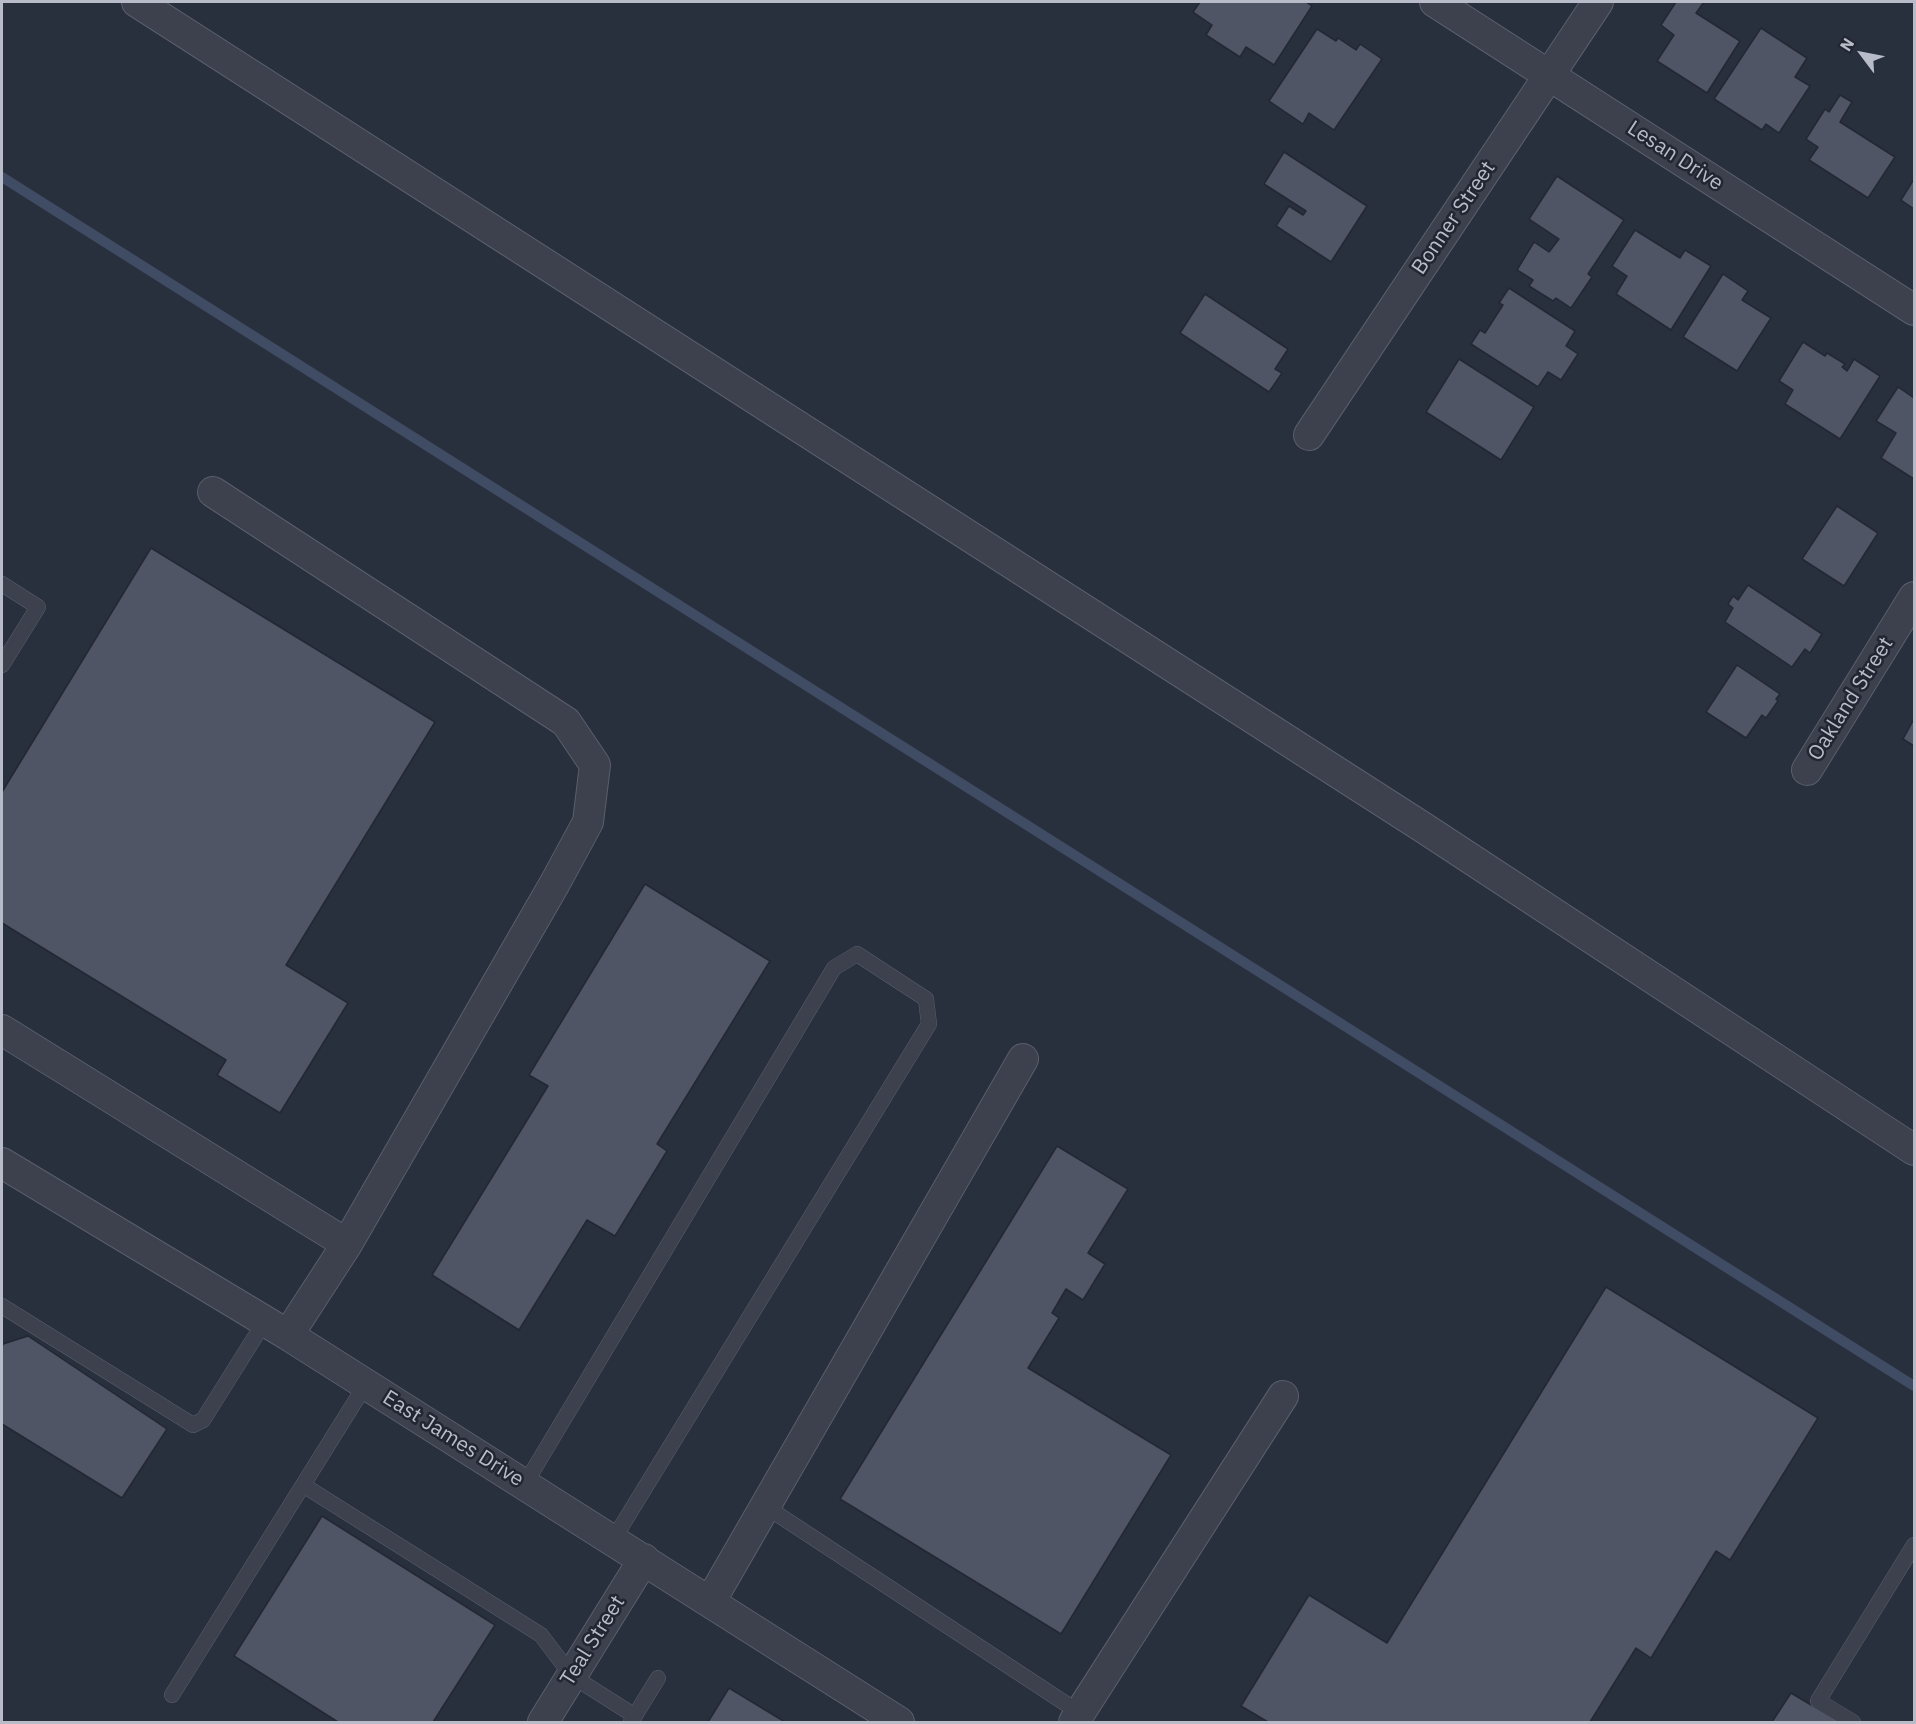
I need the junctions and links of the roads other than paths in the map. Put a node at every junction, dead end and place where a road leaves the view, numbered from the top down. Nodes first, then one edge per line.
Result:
1 (137, 2) edge
2 (1435, 2) edge
3 (1598, 2) edge
4 (1549, 75) junction
5 (1914, 310) edge
6 (1309, 435) dead end
7 (213, 492) dead end
8 (2, 584) edge
9 (1914, 597) edge
10 (2, 665) edge
11 (1807, 770) dead end
12 (2, 1030) edge
13 (1023, 1059) dead end
14 (1914, 1150) edge
15 (2, 1164) edge
16 (347, 1244) junction
17 (2, 1306) edge
18 (276, 1328) junction
19 (366, 1384) junction
20 (1283, 1396) dead end
21 (525, 1484) junction
22 (303, 1485) junction
23 (765, 1506) junction
24 (613, 1540) junction
25 (1914, 1545) edge
26 (644, 1559) junction
27 (710, 1602) junction
28 (572, 1676) junction
29 (658, 1678) dead end
30 (172, 1695) dead end
31 (1077, 1718) edge
32 (633, 1719) edge
33 (543, 1722) edge
34 (899, 1722) edge
35 (1853, 1722) edge

1 - 14 street
2 - 4 street, Lesan Drive
3 - 4 street, Bonner Street
4 - 5 street, Lesan Drive
4 - 6 street, Bonner Street
7 - 16 street
8 - 10 lane
9 - 11 street, Oakland Street
12 - 16 street
13 - 23 street
15 - 18 street, East James Drive
16 - 18 street
17 - 18 lane
18 - 19 street, East James Drive
19 - 21 street, East James Drive
19 - 22 lane
20 - 31 street
21 - 24 street, East James Drive
21 - 24 lane
22 - 28 lane
22 - 30 lane
23 - 27 street
23 - 31 lane
24 - 26 street, East James Drive
25 - 35 lane
26 - 27 street, East James Drive
26 - 28 street, Teal Street
27 - 34 street, East James Drive
28 - 32 lane
28 - 33 street, Teal Street
29 - 32 lane

